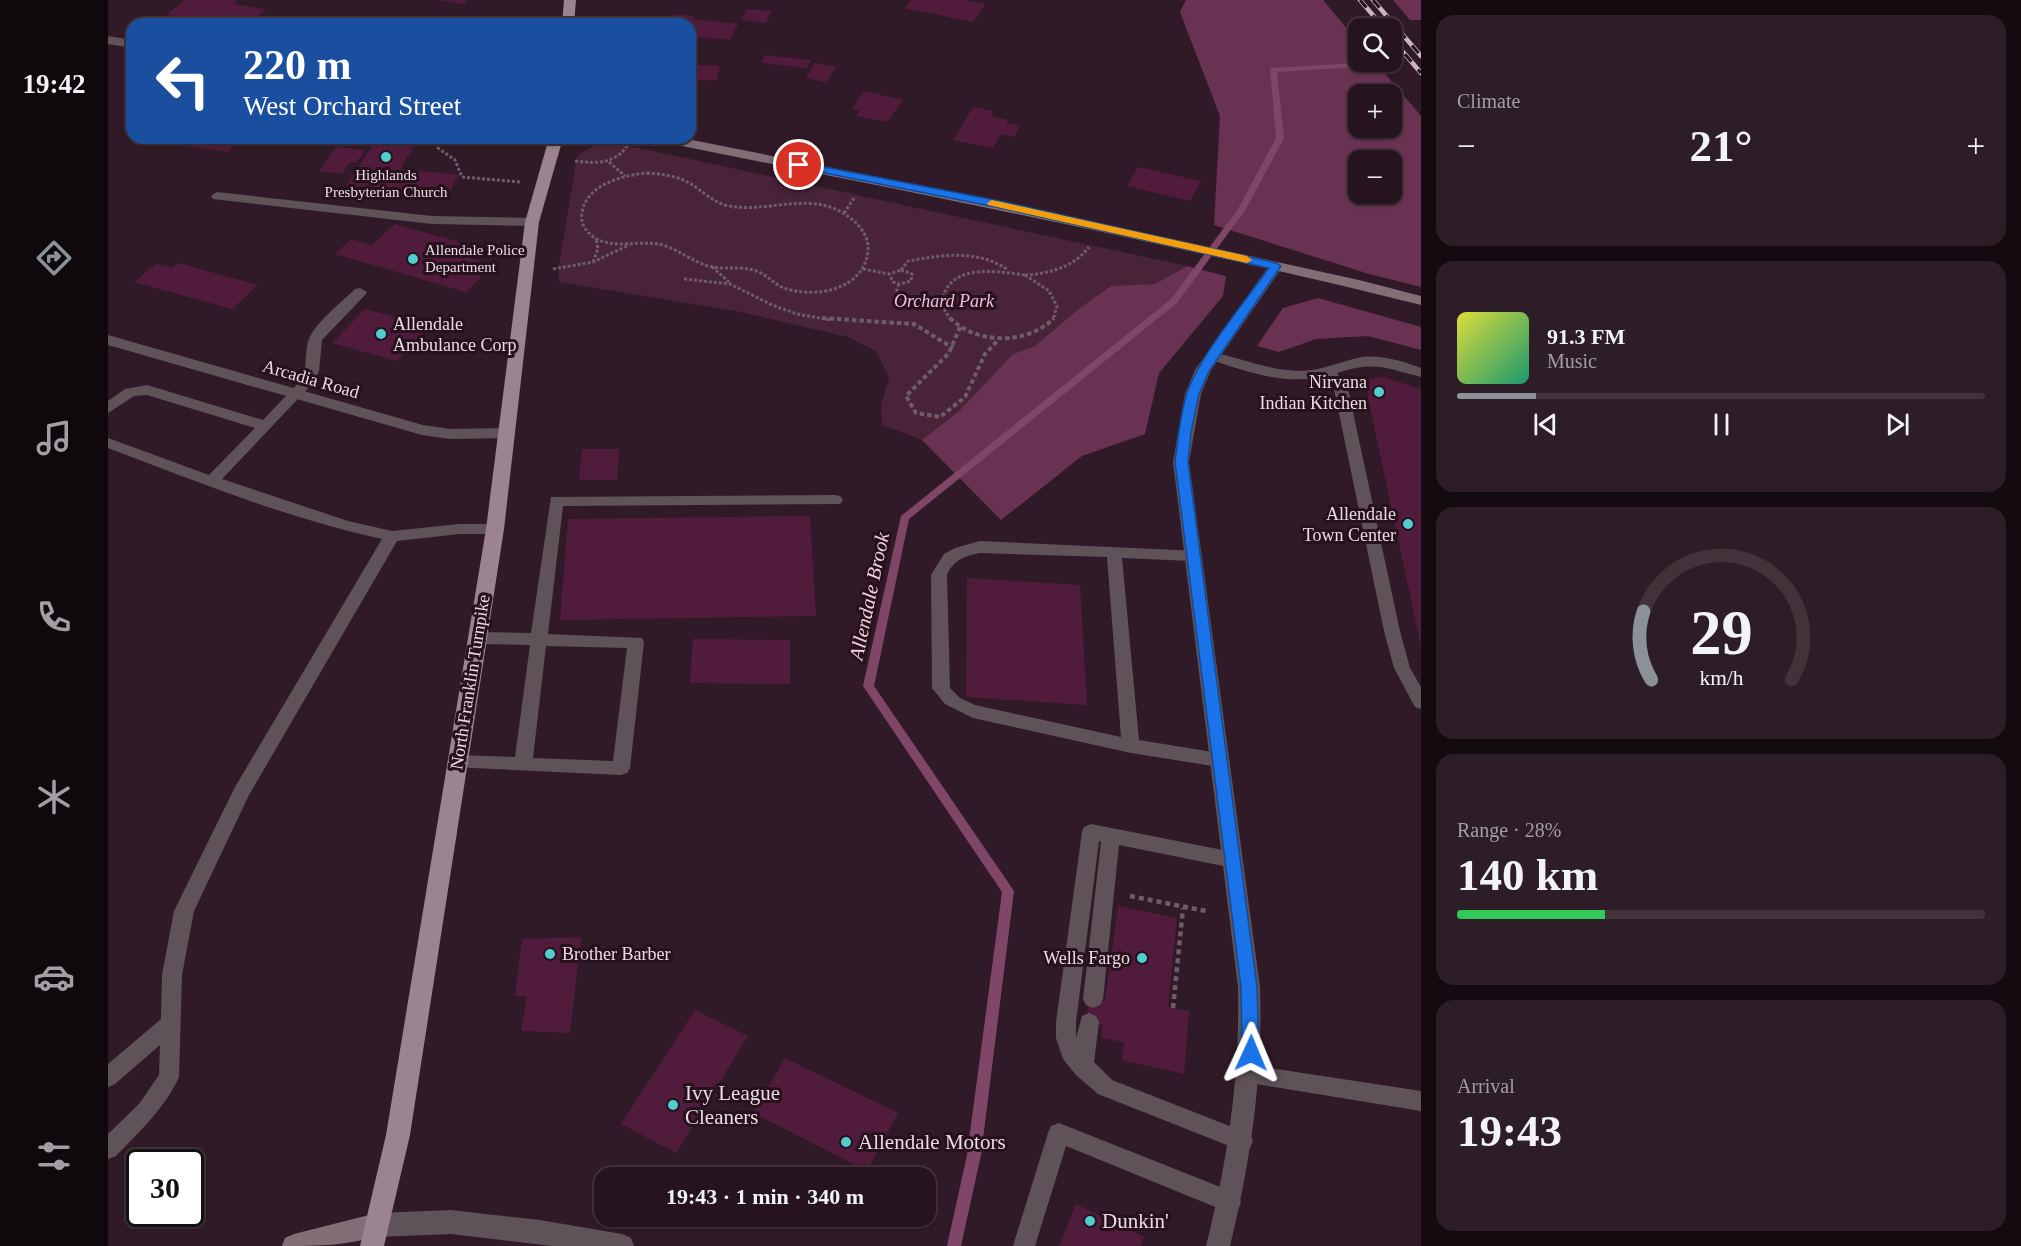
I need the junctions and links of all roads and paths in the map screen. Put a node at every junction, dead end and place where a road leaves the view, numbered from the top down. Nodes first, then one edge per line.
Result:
1 (570, 0) edge
2 (568, 18) edge
3 (108, 40) edge
4 (126, 43) edge
5 (440, 144) edge
6 (554, 144) edge
7 (628, 144) edge
8 (692, 144) edge
9 (570, 160) dead end
10 (609, 162) junction
11 (626, 176) junction
12 (524, 182) dead end
13 (859, 191) dead end
14 (217, 196) dead end
15 (844, 213) junction
16 (532, 222) junction
17 (596, 238) junction
18 (1092, 241) dead end
19 (632, 244) junction
20 (592, 262) junction
21 (1276, 266) junction
22 (712, 267) junction
23 (553, 269) dead end
24 (863, 269) junction
25 (901, 270) junction
26 (1009, 271) junction
27 (889, 274) junction
28 (1025, 275) junction
29 (684, 279) dead end
30 (730, 284) junction
31 (899, 284) junction
32 (360, 292) dead end
33 (1421, 301) edge
34 (943, 308) junction
35 (960, 327) junction
36 (999, 339) junction
37 (108, 340) edge
38 (953, 348) junction
39 (1213, 356) junction
40 (1329, 372) junction
41 (1421, 373) edge
42 (295, 396) junction
43 (108, 408) edge
44 (266, 426) junction
45 (507, 433) junction
46 (108, 443) edge
47 (211, 481) junction
48 (835, 500) dead end
49 (495, 529) junction
50 (392, 536) junction
51 (1114, 552) junction
52 (1192, 555) junction
53 (477, 638) junction
54 (539, 639) junction
55 (1421, 702) edge
56 (1131, 746) junction
57 (1219, 759) junction
58 (458, 762) junction
59 (523, 764) junction
60 (1111, 837) junction
61 (1233, 860) junction
62 (1104, 891) junction
63 (1183, 908) junction
64 (1206, 911) dead end
65 (1093, 999) dead end
66 (1173, 1008) dead end
67 (1089, 1022) dead end
68 (170, 1024) junction
69 (1083, 1068) junction
70 (1250, 1074) junction
71 (108, 1077) edge
72 (1421, 1101) edge
73 (1242, 1141) junction
74 (108, 1149) edge
75 (1230, 1202) junction
76 (375, 1235) edge
77 (294, 1246) edge
78 (622, 1246) edge
79 (1024, 1246) edge
80 (1218, 1246) edge

1 - 2 main road
3 - 4 street
5 - 12 path
6 - 16 main road, North Franklin Turnpike
7 - 10 path
8 - 21 main road
9 - 10 path
10 - 11 path
11 - 15 path
11 - 17 path
13 - 15 path
14 - 16 lane
15 - 24 path
16 - 45 main road, North Franklin Turnpike
17 - 19 path
17 - 20 path
18 - 28 path
19 - 20 path
19 - 22 path
20 - 23 path
21 - 33 main road
21 - 39 street
22 - 24 path
22 - 30 path
24 - 27 path
25 - 26 path
25 - 27 path
25 - 31 path
26 - 28 path
26 - 34 path
27 - 31 path
28 - 36 path
29 - 30 path
30 - 38 path
31 - 34 path
32 - 42 lane
34 - 35 path
35 - 36 path
35 - 38 path
36 - 38 path
37 - 42 street, Arcadia Road
39 - 40 lane
39 - 52 street
40 - 41 lane
40 - 55 lane
42 - 44 lane
42 - 45 street, Arcadia Road
43 - 44 lane
44 - 47 lane
45 - 49 main road, North Franklin Turnpike
46 - 47 lane
47 - 50 lane
48 - 54 lane
49 - 50 lane
49 - 53 main road, North Franklin Turnpike
50 - 68 lane
51 - 52 lane
51 - 56 lane
51 - 56 lane
52 - 57 street
53 - 54 lane
53 - 58 main road, North Franklin Turnpike
54 - 59 lane
54 - 59 lane
56 - 57 lane
57 - 61 street
58 - 59 lane
58 - 76 main road, North Franklin Turnpike
60 - 61 lane
60 - 62 lane
60 - 69 lane
61 - 70 street
62 - 63 path
62 - 65 lane
63 - 64 path
63 - 66 path
67 - 69 lane
68 - 71 lane
68 - 74 lane
69 - 73 lane
70 - 72 lane
70 - 73 street
73 - 75 street
75 - 79 lane
75 - 80 street
76 - 77 main road
76 - 78 street

